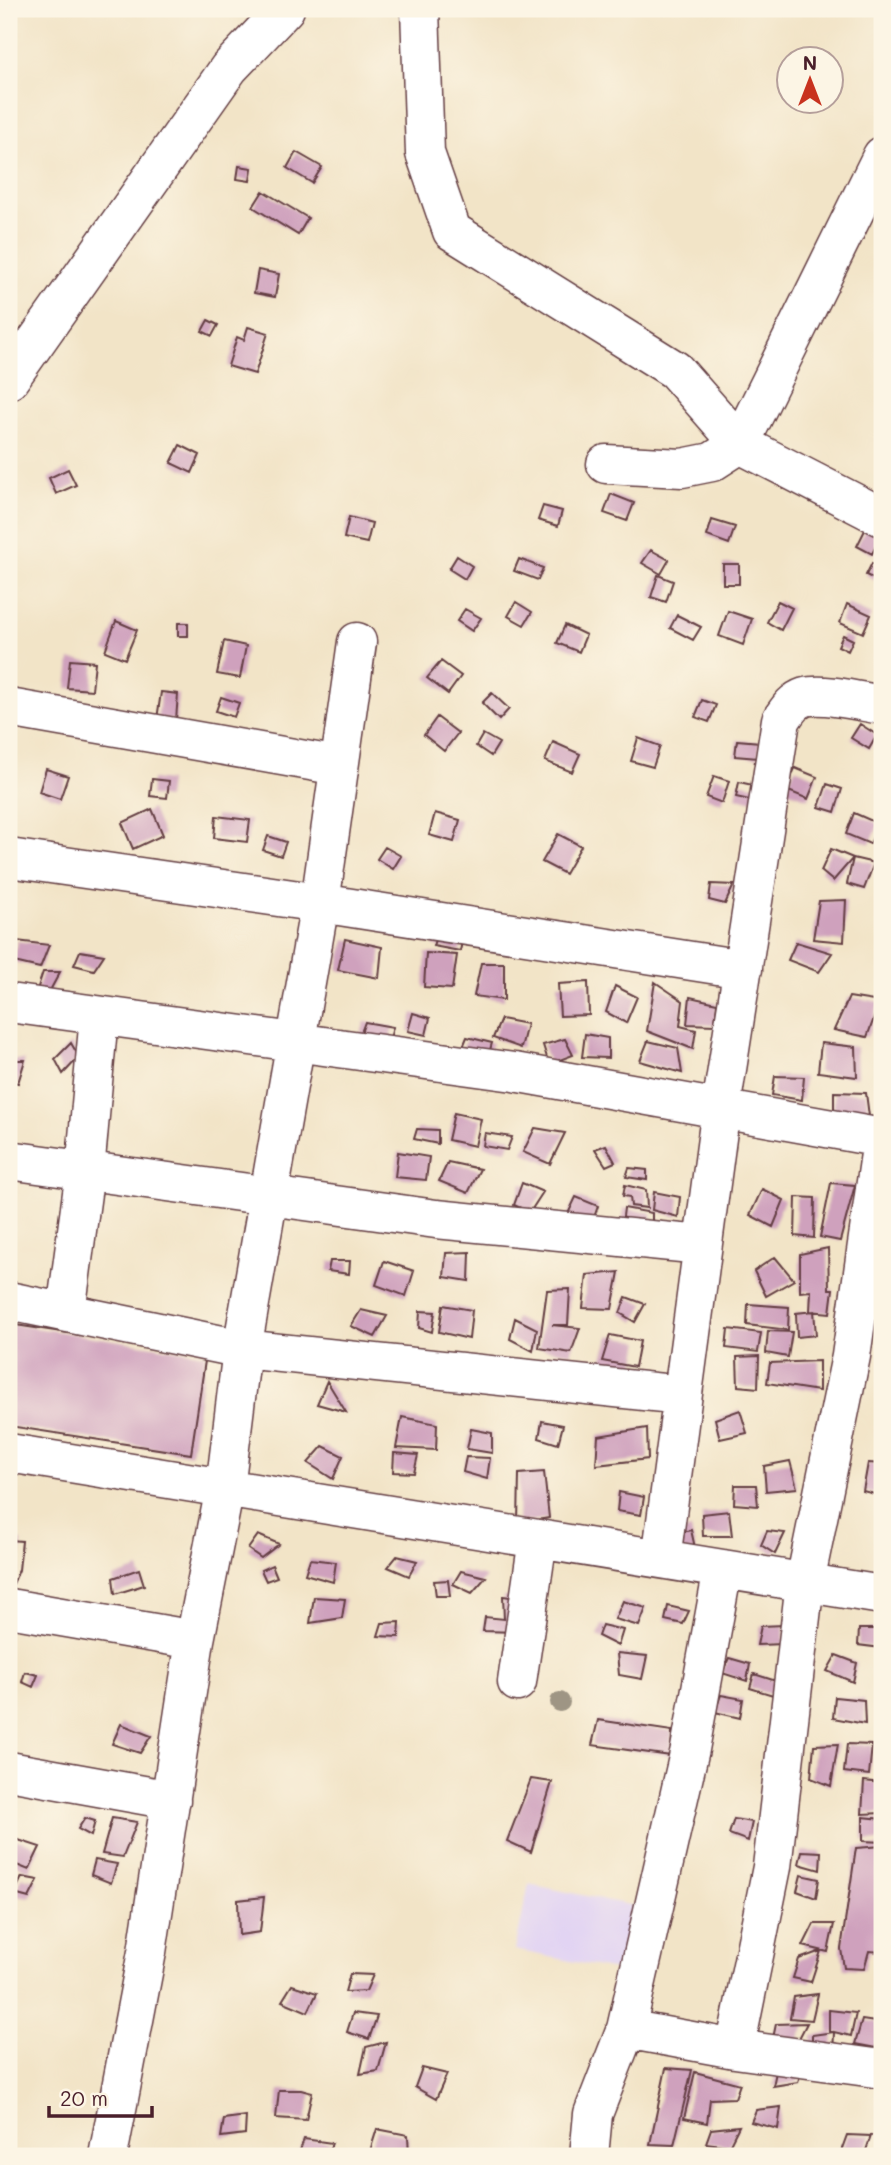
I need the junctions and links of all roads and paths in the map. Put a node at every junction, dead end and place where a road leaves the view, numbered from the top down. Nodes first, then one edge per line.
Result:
1 (285, 9) edge
2 (421, 9) edge
3 (882, 156) edge
4 (9, 380) edge
5 (740, 444) junction
6 (606, 464) dead end
7 (882, 517) edge
8 (357, 642) dead end
9 (882, 705) edge
10 (9, 708) edge
11 (340, 766) junction
12 (9, 858) edge
13 (320, 903) junction
14 (743, 969) junction
15 (9, 1003) edge
16 (99, 1016) junction
17 (295, 1042) junction
18 (721, 1108) junction
19 (882, 1139) edge
20 (9, 1160) edge
21 (85, 1171) junction
22 (268, 1196) junction
23 (702, 1245) junction
24 (9, 1301) edge
25 (66, 1312) junction
26 (242, 1349) junction
27 (682, 1395) junction
28 (9, 1453) edge
29 (225, 1488) junction
30 (538, 1539) junction
31 (660, 1559) junction
32 (723, 1569) junction
33 (804, 1582) junction
34 (882, 1595) edge
35 (9, 1608) edge
36 (195, 1640) junction
37 (517, 1682) dead end
38 (9, 1771) edge
39 (171, 1800) junction
40 (626, 2029) junction
41 (735, 2049) junction
42 (882, 2069) edge
43 (108, 2156) edge
44 (589, 2156) edge

1 - 4 street
2 - 5 street
3 - 5 street
5 - 6 street
5 - 7 street
8 - 11 street
9 - 14 street
10 - 11 street
11 - 13 street
12 - 13 street
13 - 14 street
13 - 17 street
14 - 18 street
15 - 16 street
16 - 17 street
16 - 21 street
17 - 18 street
17 - 22 street
18 - 19 street
18 - 23 street
19 - 33 street
20 - 21 street
21 - 22 street
21 - 25 street
22 - 23 street
22 - 26 street
23 - 27 street
24 - 25 street
25 - 26 street
26 - 27 street
26 - 29 street
27 - 31 street
28 - 29 street
29 - 30 street
29 - 36 street
30 - 31 street
30 - 37 street
31 - 32 street
32 - 33 street
32 - 40 street
33 - 34 street
33 - 41 street
35 - 36 street
36 - 39 street
38 - 39 street
39 - 43 street
40 - 41 street
40 - 44 street
41 - 42 street

